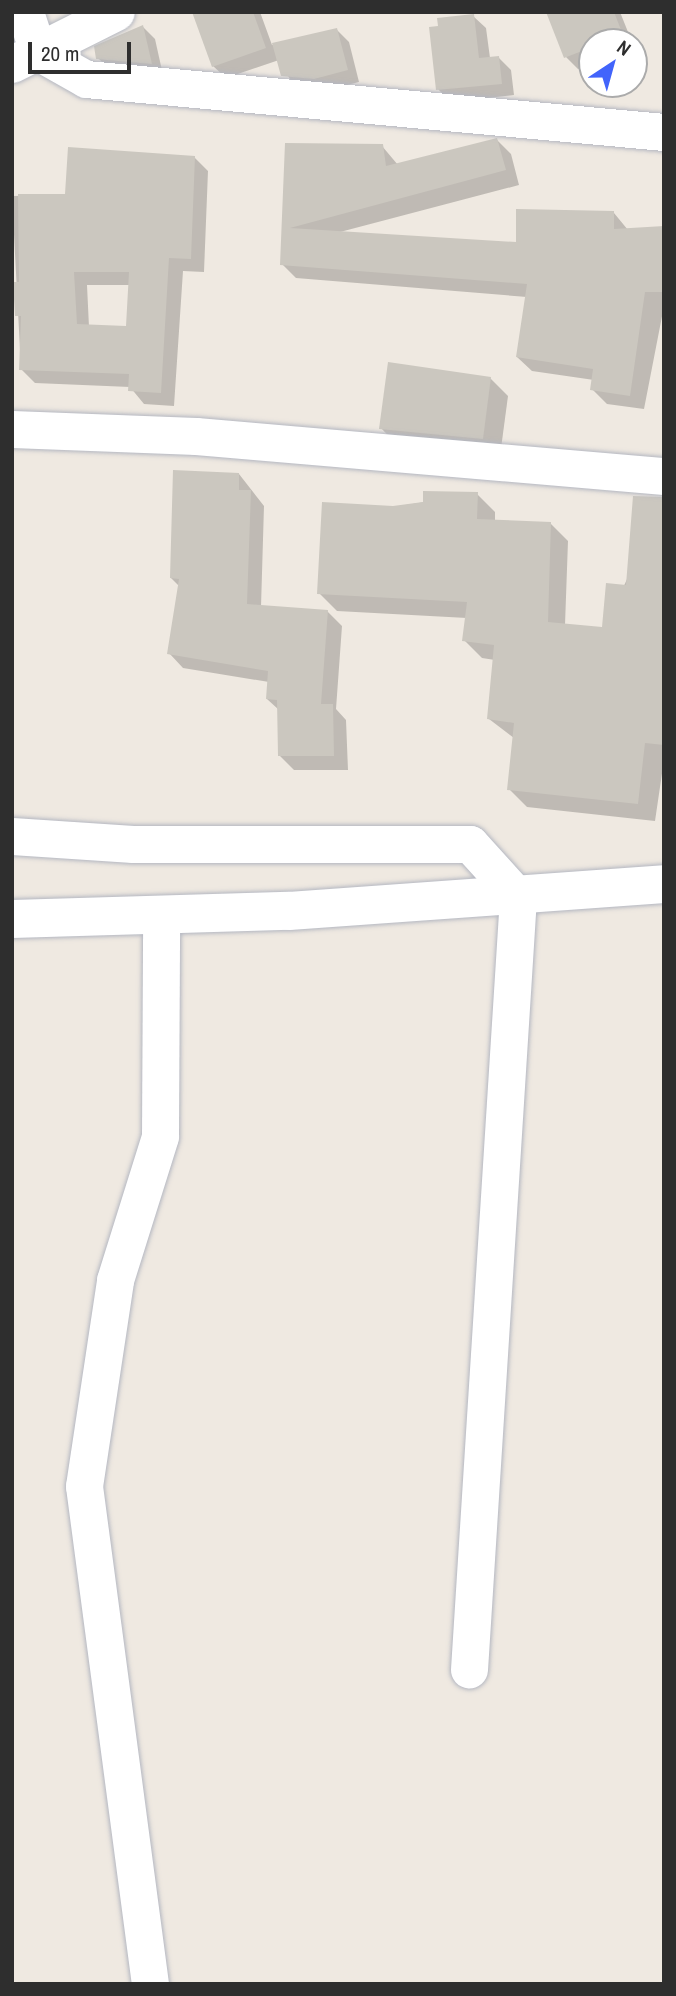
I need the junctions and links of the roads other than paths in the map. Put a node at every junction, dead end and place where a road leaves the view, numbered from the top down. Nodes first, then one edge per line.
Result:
1 (25, 12) edge
2 (116, 12) edge
3 (25, 58) edge
4 (664, 132) edge
5 (12, 429) edge
6 (664, 476) edge
7 (12, 836) edge
8 (664, 884) edge
9 (518, 897) junction
10 (161, 918) junction
11 (12, 919) edge
12 (469, 1669) dead end
13 (150, 1984) edge

1 - 3 street
2 - 3 street
3 - 4 street
5 - 6 street
7 - 9 street
8 - 9 main road
9 - 10 main road
9 - 12 street
10 - 11 main road
10 - 13 street

